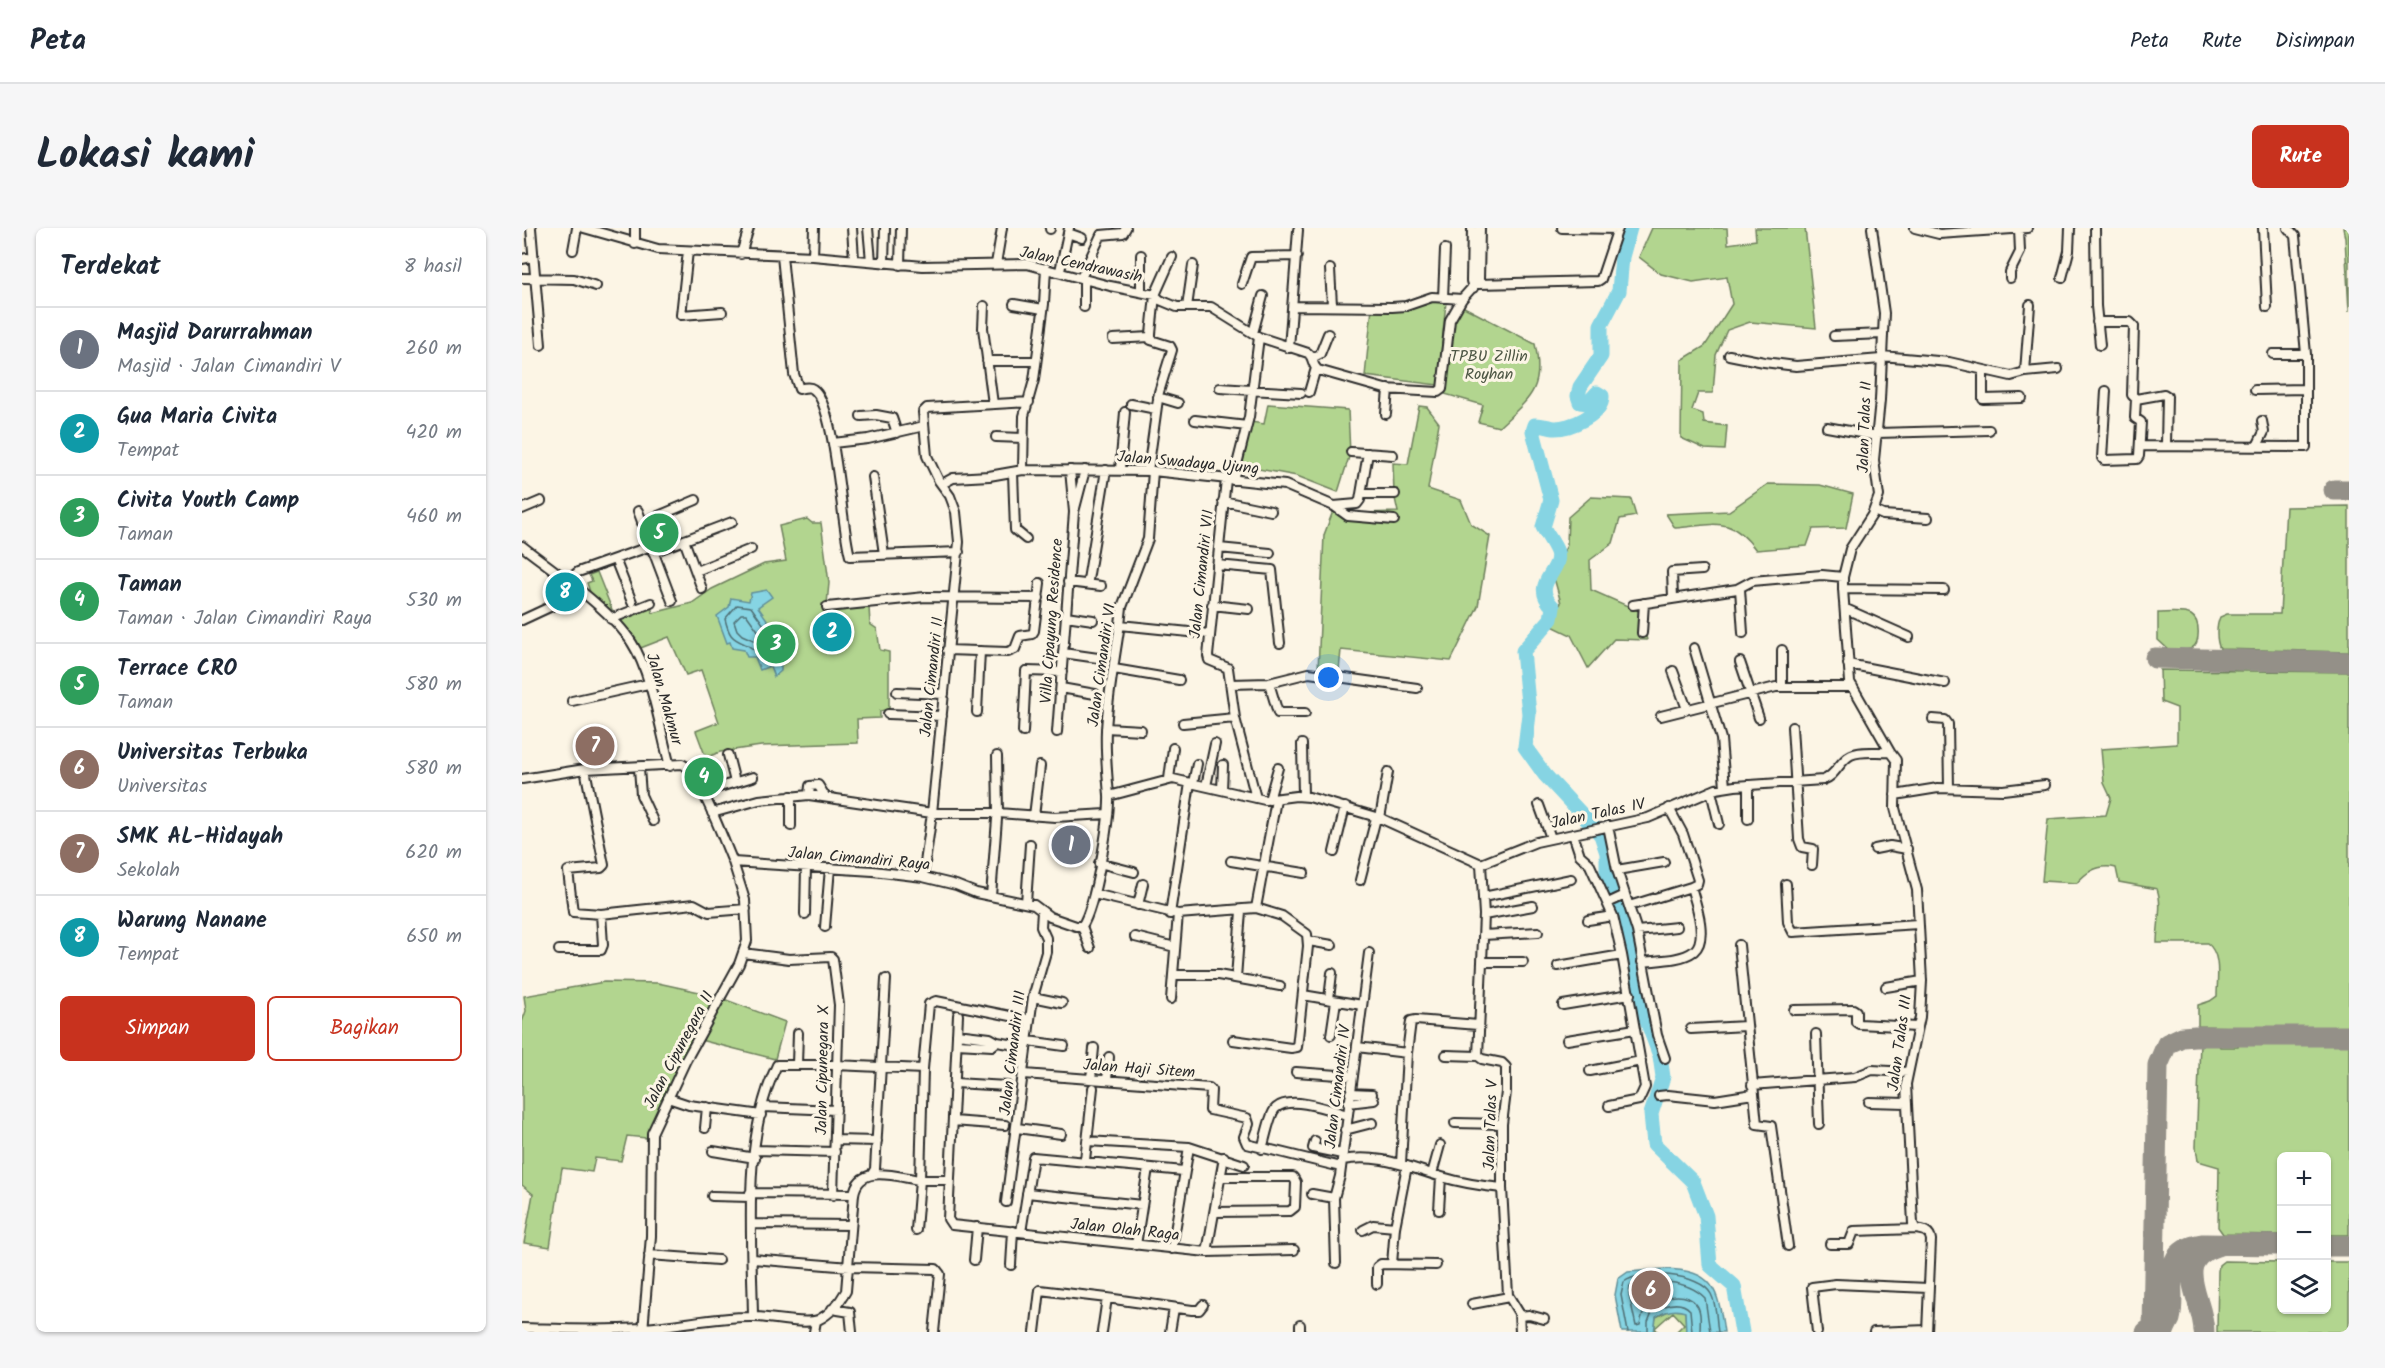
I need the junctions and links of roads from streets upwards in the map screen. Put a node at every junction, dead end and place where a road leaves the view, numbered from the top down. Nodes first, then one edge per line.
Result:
1 (531, 228) edge
2 (577, 228) edge
3 (584, 228) edge
4 (635, 228) edge
5 (749, 228) edge
6 (814, 228) edge
7 (852, 228) edge
8 (868, 228) edge
9 (885, 228) edge
10 (901, 228) edge
11 (1002, 228) edge
12 (1126, 228) edge
13 (1472, 228) edge
14 (1480, 228) edge
15 (1562, 228) edge
16 (1872, 228) edge
17 (1916, 228) edge
18 (2019, 228) edge
19 (2027, 228) edge
20 (2070, 228) edge
21 (2095, 228) edge
22 (2263, 228) edge
23 (2288, 228) edge
24 (1618, 229) edge
25 (1068, 230) edge
26 (1299, 230) dead end
27 (1956, 230) edge
28 (1971, 230) edge
29 (1082, 238) dead end
30 (635, 244) junction
31 (1445, 249) dead end
32 (573, 250) dead end
33 (688, 251) junction
34 (741, 254) junction
35 (1141, 255) dead end
36 (782, 256) junction
37 (813, 256) junction
38 (1297, 256) junction
39 (1172, 257) dead end
40 (854, 259) junction
41 (871, 261) junction
42 (885, 263) junction
43 (996, 264) junction
44 (900, 265) junction
45 (1193, 265) dead end
46 (1046, 268) junction
47 (1330, 269) dead end
48 (1060, 271) junction
49 (535, 277) junction
50 (522, 278) edge
51 (1083, 278) junction
52 (2010, 278) dead end
53 (2062, 278) dead end
54 (1242, 284) dead end
55 (596, 286) dead end
56 (1473, 288) junction
57 (1141, 291) junction
58 (1155, 295) junction
59 (1263, 296) dead end
60 (1443, 298) junction
61 (1462, 299) junction
62 (1014, 304) dead end
63 (1332, 305) junction
64 (2030, 305) dead end
65 (984, 306) dead end
66 (1293, 306) junction
67 (1084, 307) dead end
68 (1187, 307) junction
69 (2267, 307) dead end
70 (1044, 309) junction
71 (722, 312) dead end
72 (2097, 322) junction
73 (1328, 334) dead end
74 (1883, 334) junction
75 (1256, 335) junction
76 (1834, 336) dead end
77 (1150, 337) junction
78 (1113, 339) dead end
79 (541, 345) dead end
80 (2100, 345) dead end
81 (1289, 348) junction
82 (2273, 354) dead end
83 (2306, 354) junction
84 (1729, 355) dead end
85 (1312, 358) junction
86 (1882, 358) junction
87 (987, 361) junction
88 (1036, 361) junction
89 (1316, 368) junction
90 (2058, 369) dead end
91 (1983, 371) junction
92 (2025, 372) junction
93 (1220, 388) dead end
94 (1388, 389) junction
95 (2306, 389) junction
96 (1252, 390) junction
97 (2255, 390) dead end
98 (2106, 391) dead end
99 (1158, 398) junction
100 (2022, 398) dead end
101 (2136, 399) junction
102 (1029, 402) junction
103 (1178, 403) dead end
104 (993, 404) junction
105 (1131, 404) dead end
106 (1156, 409) junction
107 (1125, 412) dead end
108 (1386, 414) dead end
109 (861, 416) dead end
110 (1196, 420) dead end
111 (2262, 421) dead end
112 (924, 426) junction
113 (1247, 426) junction
114 (1827, 427) dead end
115 (1989, 430) dead end
116 (897, 433) junction
117 (1877, 434) junction
118 (996, 437) dead end
119 (1023, 438) junction
120 (833, 443) junction
121 (2166, 444) junction
122 (2140, 446) junction
123 (2257, 446) junction
124 (1351, 452) dead end
125 (1368, 453) junction
126 (1393, 455) dead end
127 (1120, 469) junction
128 (1023, 470) junction
129 (1070, 470) junction
130 (1085, 470) junction
131 (1106, 470) junction
132 (1151, 471) junction
133 (1013, 472) junction
134 (873, 477) dead end
135 (1229, 480) junction
136 (942, 484) junction
137 (1071, 484) junction
138 (1081, 484) junction
139 (1362, 494) junction
140 (1395, 494) dead end
141 (696, 500) dead end
142 (541, 501) dead end
143 (1223, 501) junction
144 (1334, 506) junction
145 (522, 509) edge
146 (638, 511) dead end
147 (1271, 511) dead end
148 (1874, 511) junction
149 (1074, 512) junction
150 (1928, 518) dead end
151 (1394, 520) dead end
152 (732, 522) dead end
153 (642, 523) junction
154 (1026, 539) dead end
155 (684, 540) junction
156 (522, 546) edge
157 (1219, 548) junction
158 (652, 549) junction
159 (751, 549) dead end
160 (959, 552) junction
161 (1270, 553) dead end
162 (884, 554) junction
163 (615, 558) junction
164 (1217, 565) junction
165 (1702, 570) dead end
166 (696, 571) junction
167 (1843, 577) junction
168 (1088, 580) dead end
169 (567, 581) junction
170 (1068, 582) junction
171 (1040, 583) dead end
172 (1101, 586) dead end
173 (702, 589) dead end
174 (1740, 589) junction
175 (1843, 589) junction
176 (1944, 590) dead end
177 (582, 592) junction
178 (954, 597) junction
179 (1039, 598) junction
180 (1673, 598) junction
181 (672, 601) dead end
182 (632, 602) dead end
183 (651, 603) dead end
184 (1644, 603) junction
185 (1633, 604) dead end
186 (1212, 605) junction
187 (827, 607) dead end
188 (1250, 609) dead end
189 (1846, 609) junction
190 (1066, 616) junction
191 (611, 619) junction
192 (522, 620) edge
193 (1093, 620) dead end
194 (1120, 625) junction
195 (1642, 633) dead end
196 (1743, 633) dead end
197 (1209, 634) junction
198 (1909, 637) dead end
199 (1280, 643) dead end
200 (1694, 648) dead end
201 (947, 650) junction
202 (1782, 650) dead end
203 (980, 651) junction
204 (1063, 653) junction
205 (1098, 658) dead end
206 (1740, 662) dead end
207 (1848, 664) junction
208 (1114, 669) junction
209 (1673, 671) dead end
210 (1062, 672) junction
211 (1179, 680) dead end
212 (1269, 683) junction
213 (1945, 683) dead end
214 (648, 684) junction
215 (1231, 684) junction
216 (1782, 687) junction
217 (1853, 687) junction
218 (1061, 688) junction
219 (1417, 688) dead end
220 (897, 692) dead end
221 (1751, 693) junction
222 (944, 694) junction
223 (1095, 694) dead end
224 (572, 701) dead end
225 (1709, 704) junction
226 (1687, 709) junction
227 (977, 712) dead end
228 (1305, 713) dead end
229 (888, 714) dead end
230 (942, 716) junction
231 (1661, 716) dead end
232 (1235, 717) junction
233 (1759, 718) dead end
234 (1933, 719) dead end
235 (1183, 723) dead end
236 (1792, 727) dead end
237 (1106, 728) junction
238 (1142, 730) dead end
239 (1023, 732) dead end
240 (1058, 732) dead end
241 (1215, 744) dead end
242 (1302, 744) dead end
243 (1173, 748) dead end
244 (1890, 752) junction
245 (728, 755) dead end
246 (998, 756) dead end
247 (1197, 764) dead end
248 (1223, 765) dead end
249 (670, 766) junction
250 (1040, 766) dead end
251 (639, 768) junction
252 (1278, 768) dead end
253 (585, 769) junction
254 (1388, 772) dead end
255 (753, 777) dead end
256 (522, 779) edge
257 (1169, 779) junction
258 (735, 782) junction
259 (1796, 782) junction
260 (1192, 783) junction
261 (1748, 785) junction
262 (2045, 785) dead end
263 (1206, 786) junction
264 (1725, 787) junction
265 (1949, 788) junction
266 (1222, 790) junction
267 (1710, 791) junction
268 (703, 792) junction
269 (1895, 795) junction
270 (792, 796) junction
271 (1109, 796) junction
272 (1303, 796) junction
273 (1256, 798) junction
274 (1273, 800) junction
275 (1539, 805) dead end
276 (1345, 807) junction
277 (1670, 808) junction
278 (712, 813) junction
279 (932, 813) junction
280 (1107, 814) junction
281 (998, 816) junction
282 (1034, 816) junction
283 (1378, 818) junction
284 (1748, 819) dead end
285 (653, 821) dead end
286 (1719, 825) dead end
287 (792, 826) dead end
288 (1606, 827) junction
289 (1573, 834) junction
290 (1551, 838) junction
291 (1030, 844) dead end
292 (1875, 849) dead end
293 (1907, 849) junction
294 (1334, 852) dead end
295 (1231, 861) dead end
296 (733, 862) junction
297 (1664, 862) dead end
298 (1099, 863) junction
299 (1480, 864) junction
300 (1812, 865) dead end
301 (1265, 866) junction
302 (806, 867) junction
303 (830, 868) junction
304 (1617, 870) junction
305 (1134, 872) dead end
306 (1304, 873) dead end
307 (923, 877) junction
308 (1571, 879) dead end
309 (1360, 880) dead end
310 (1786, 884) dead end
311 (1143, 885) dead end
312 (1690, 887) junction
313 (1094, 894) junction
314 (991, 896) junction
315 (1484, 897) junction
316 (1622, 897) junction
317 (1026, 903) junction
318 (1608, 903) junction
319 (1138, 905) junction
320 (1533, 906) dead end
321 (1629, 906) junction
322 (1256, 908) junction
323 (746, 909) junction
324 (1042, 911) junction
325 (1241, 911) junction
326 (601, 914) junction
327 (805, 914) dead end
328 (1174, 914) junction
329 (1484, 915) junction
330 (1613, 916) junction
331 (1588, 920) dead end
332 (1918, 924) junction
333 (1082, 926) junction
334 (825, 927) dead end
335 (1677, 927) dead end
336 (1637, 931) junction
337 (1538, 932) dead end
338 (1483, 934) junction
339 (1135, 937) dead end
340 (1309, 941) junction
341 (1332, 945) dead end
342 (1739, 945) dead end
343 (1175, 947) junction
344 (1090, 948) dead end
345 (559, 950) dead end
346 (743, 953) junction
347 (1369, 953) dead end
348 (1623, 956) junction
349 (1482, 962) junction
350 (1523, 962) dead end
351 (1642, 962) junction
352 (1558, 966) dead end
353 (1332, 973) dead end
354 (1173, 975) junction
355 (1236, 978) junction
356 (886, 979) dead end
357 (1922, 981) junction
358 (1280, 986) dead end
359 (1886, 987) dead end
360 (1630, 994) junction
361 (1303, 995) junction
362 (1033, 998) junction
363 (1171, 999) dead end
364 (1332, 1000) junction
365 (1062, 1003) dead end
366 (1362, 1005) junction
367 (1563, 1005) dead end
368 (1794, 1010) dead end
369 (958, 1015) dead end
370 (1029, 1020) junction
371 (1478, 1025) junction
372 (1746, 1026) junction
373 (1917, 1027) junction
374 (1635, 1029) junction
375 (1691, 1029) dead end
376 (798, 1033) dead end
377 (957, 1034) junction
378 (1815, 1034) dead end
379 (1331, 1035) dead end
380 (1233, 1040) dead end
381 (1567, 1040) dead end
382 (1028, 1041) junction
383 (997, 1042) junction
384 (957, 1044) junction
385 (1016, 1045) dead end
386 (1064, 1046) dead end
387 (1356, 1047) junction
388 (1094, 1048) dead end
389 (1407, 1053) junction
390 (1446, 1055) dead end
391 (1478, 1056) junction
392 (1109, 1058) dead end
393 (1665, 1058) dead end
394 (1641, 1061) junction
395 (797, 1064) junction
396 (836, 1065) junction
397 (881, 1068) junction
398 (923, 1069) junction
399 (1590, 1071) dead end
400 (1296, 1072) dead end
401 (1908, 1072) junction
402 (1024, 1074) junction
403 (1352, 1077) junction
404 (1107, 1080) junction
405 (1818, 1080) junction
406 (955, 1083) junction
407 (1092, 1083) junction
408 (1007, 1086) dead end
409 (1752, 1090) junction
410 (1350, 1093) junction
411 (1659, 1096) dead end
412 (668, 1098) junction
413 (1869, 1102) dead end
414 (1348, 1103) junction
415 (1906, 1103) junction
416 (1609, 1106) dead end
417 (707, 1107) junction
418 (836, 1110) junction
419 (762, 1111) junction
420 (1347, 1115) junction
421 (953, 1121) junction
422 (1372, 1123) dead end
423 (1455, 1123) dead end
424 (1502, 1124) junction
425 (1819, 1124) dead end
426 (1005, 1125) dead end
427 (705, 1128) dead end
428 (1017, 1128) junction
429 (1345, 1130) junction
430 (1061, 1134) dead end
431 (835, 1140) junction
432 (878, 1141) junction
433 (1087, 1141) junction
434 (1315, 1141) dead end
435 (1440, 1145) dead end
436 (1189, 1147) junction
437 (1262, 1149) junction
438 (712, 1151) dead end
439 (835, 1152) junction
440 (755, 1154) junction
441 (1224, 1157) junction
442 (1085, 1160) junction
443 (1342, 1160) junction
444 (1244, 1165) dead end
445 (1404, 1165) junction
446 (1148, 1168) junction
447 (1184, 1171) junction
448 (872, 1174) junction
449 (1432, 1174) junction
450 (1221, 1177) junction
451 (1441, 1177) junction
452 (920, 1180) junction
453 (950, 1180) junction
454 (1502, 1188) junction
455 (1027, 1193) junction
456 (854, 1194) junction
457 (1312, 1194) dead end
458 (750, 1195) junction
459 (833, 1195) junction
460 (712, 1196) dead end
461 (1334, 1198) junction
462 (1006, 1202) dead end
463 (1142, 1205) junction
464 (1439, 1210) dead end
465 (1215, 1212) junction
466 (752, 1224) junction
467 (851, 1226) junction
468 (977, 1227) junction
469 (1395, 1227) junction
470 (1916, 1229) junction
471 (916, 1230) dead end
472 (1363, 1230) dead end
473 (1017, 1232) junction
474 (1830, 1244) dead end
475 (1136, 1245) junction
476 (1788, 1246) dead end
477 (1172, 1249) junction
478 (1294, 1250) dead end
479 (1207, 1252) junction
480 (649, 1254) junction
481 (753, 1259) junction
482 (718, 1260) dead end
483 (975, 1260) dead end
484 (1336, 1263) dead end
485 (1392, 1264) junction
486 (1011, 1265) dead end
487 (1436, 1265) dead end
488 (850, 1267) junction
489 (1377, 1284) dead end
490 (1928, 1288) junction
491 (1107, 1298) junction
492 (1509, 1298) junction
493 (1472, 1304) dead end
494 (1203, 1305) dead end
495 (1174, 1308) junction
496 (832, 1310) junction
497 (1520, 1316) junction
498 (753, 1317) junction
499 (1544, 1319) dead end
500 (816, 1321) junction
501 (522, 1328) edge
502 (643, 1330) edge
503 (1927, 1331) edge
504 (814, 1332) edge
505 (852, 1332) edge
506 (934, 1332) edge
507 (1035, 1332) edge
508 (1102, 1332) edge
509 (1170, 1332) edge
510 (1520, 1332) edge
511 (1817, 1332) edge
512 (1874, 1332) edge

1 - 49 street
2 - 32 street
3 - 30 street, Jalan Cendrawasih
4 - 30 street
5 - 34 street
6 - 37 street
7 - 40 street
8 - 41 street
9 - 42 street
10 - 44 street
11 - 43 street
12 - 51 street
13 - 56 street
14 - 56 street
15 - 24 street
16 - 74 street, Jalan Talas II
17 - 27 street
18 - 19 street
18 - 28 street
18 - 52 street
20 - 53 street
21 - 72 street
22 - 69 street
23 - 83 street
24 - 56 street
25 - 29 street
25 - 48 street
26 - 38 street
27 - 28 street
30 - 33 street, Jalan Cendrawasih
31 - 60 street
33 - 34 street, Jalan Cendrawasih
33 - 71 street
34 - 36 street, Jalan Cendrawasih
35 - 57 street
36 - 37 street, Jalan Cendrawasih
36 - 120 street
37 - 40 street, Jalan Cendrawasih
38 - 54 street
38 - 66 street
39 - 58 street
40 - 41 street, Jalan Cendrawasih
41 - 42 street, Jalan Cendrawasih
42 - 44 street, Jalan Cendrawasih
43 - 44 street, Jalan Cendrawasih
43 - 46 street, Jalan Cendrawasih
45 - 68 street
46 - 48 street, Jalan Cendrawasih
46 - 70 street
47 - 63 street
48 - 51 street, Jalan Cendrawasih
49 - 50 street
49 - 55 street
49 - 79 street
51 - 57 street, Jalan Cendrawasih
51 - 67 street
56 - 61 street
57 - 58 street, Jalan Cendrawasih
58 - 68 street, Jalan Cendrawasih
58 - 77 street
59 - 75 street, Jalan Cimandiri VII
60 - 61 street
60 - 63 street
61 - 94 street
62 - 70 street
63 - 66 street
64 - 92 street
65 - 87 street
66 - 81 street
68 - 75 street, Jalan Cendrawasih
70 - 88 street
72 - 80 street
72 - 101 street
73 - 85 street
74 - 76 street
74 - 86 street, Jalan Talas II
75 - 81 street, Jalan Cendrawasih
75 - 96 street, Jalan Cimandiri VII
77 - 78 street
77 - 99 street, Jalan Cimandiri VI
81 - 85 street, Jalan Cendrawasih
82 - 83 street
83 - 95 street
84 - 86 street
85 - 89 street
86 - 91 street
86 - 117 street, Jalan Talas II
87 - 88 street
87 - 104 street
88 - 102 street
89 - 94 street
89 - 96 street
90 - 92 street
91 - 92 street
91 - 100 street
93 - 96 street
94 - 108 street
95 - 97 street
95 - 123 street
96 - 113 street, Jalan Cimandiri VII
98 - 122 street
99 - 103 street
99 - 106 street, Jalan Cimandiri VI
101 - 121 street
101 - 122 street
102 - 104 street
102 - 119 street
104 - 112 street
105 - 106 street
106 - 132 street, Jalan Cimandiri VI
107 - 127 street
109 - 116 street
110 - 113 street
111 - 123 street
112 - 116 street
112 - 136 street
113 - 135 street, Jalan Cimandiri VII
114 - 117 street
115 - 117 street
116 - 120 street
117 - 148 street, Jalan Talas II
118 - 119 street
119 - 128 street
120 - 162 street
121 - 122 street
121 - 123 street
124 - 125 street
125 - 126 street
125 - 139 street
127 - 131 street, Jalan Swadaya Ujung
127 - 132 street, Jalan Swadaya Ujung
128 - 129 street, Jalan Swadaya Ujung
128 - 133 street, Jalan Swadaya Ujung
129 - 130 street, Jalan Swadaya Ujung
129 - 137 street, Villa Cipayung Residence
130 - 131 street, Jalan Swadaya Ujung
130 - 138 street, Villa Cipayung Residence
131 - 168 street
132 - 135 street, Jalan Swadaya Ujung
132 - 194 street, Jalan Cimandiri VI
133 - 136 street, Jalan Swadaya Ujung
133 - 154 street
134 - 162 street
135 - 143 street, Jalan Cimandiri VII
135 - 144 street, Jalan Swadaya Ujung
136 - 160 street, Jalan Cimandiri II
137 - 138 street
137 - 149 street, Villa Cipayung Residence
138 - 149 street, Villa Cipayung Residence
139 - 140 street
139 - 144 street
141 - 153 street
142 - 145 street
143 - 147 street
143 - 157 street, Jalan Cimandiri VII
144 - 151 street, Jalan Swadaya Ujung
146 - 153 street
148 - 150 street
148 - 167 street, Jalan Talas II
149 - 170 street, Villa Cipayung Residence
152 - 155 street
153 - 158 street
155 - 158 street
155 - 166 street
156 - 169 street, Jalan Makmur
157 - 161 street
157 - 164 street, Jalan Cimandiri VII
158 - 163 street
158 - 181 street
159 - 166 street
160 - 162 street
160 - 178 street, Jalan Cimandiri II
163 - 169 street
163 - 182 street
164 - 186 street, Jalan Cimandiri VII
164 - 199 street
165 - 180 street
166 - 173 street
167 - 174 street
167 - 175 street, Jalan Talas II
169 - 177 street, Jalan Makmur
170 - 172 street
170 - 190 street, Villa Cipayung Residence
171 - 179 street
174 - 180 street
174 - 196 street
175 - 176 street
175 - 189 street, Jalan Talas II
177 - 191 street, Jalan Makmur
177 - 192 street
178 - 179 street
178 - 187 street
178 - 201 street, Jalan Cimandiri II
179 - 203 street
180 - 184 street
183 - 191 street
184 - 185 street
184 - 195 street
186 - 188 street
186 - 197 street, Jalan Cimandiri VII
189 - 198 street
189 - 207 street, Jalan Talas II
190 - 193 street
190 - 204 street, Villa Cipayung Residence
191 - 214 street, Jalan Makmur
194 - 197 street
194 - 208 street, Jalan Cimandiri VI
197 - 215 street, Jalan Cimandiri VII
200 - 225 street
201 - 203 street
201 - 222 street, Jalan Cimandiri II
202 - 216 street
203 - 227 street
204 - 205 street
204 - 210 street, Villa Cipayung Residence
206 - 221 street
207 - 213 street
207 - 217 street, Jalan Talas II
208 - 211 street
208 - 237 street, Jalan Cimandiri VI
209 - 226 street
210 - 218 street, Villa Cipayung Residence
210 - 239 street
212 - 215 street
212 - 219 street
212 - 228 street
214 - 224 street
214 - 249 street, Jalan Makmur
215 - 232 street, Jalan Cimandiri VII
216 - 217 street
216 - 221 street
217 - 244 street, Jalan Talas II
218 - 223 street
218 - 240 street, Villa Cipayung Residence
220 - 222 street
221 - 225 street
221 - 233 street
222 - 230 street, Jalan Cimandiri II
225 - 226 street
225 - 264 street
226 - 231 street
229 - 230 street
230 - 279 street, Jalan Cimandiri II
232 - 235 street
232 - 273 street, Jalan Cimandiri VII
234 - 265 street
236 - 259 street
237 - 238 street
237 - 271 street, Jalan Cimandiri VI
241 - 263 street
242 - 272 street
243 - 257 street
244 - 259 street, Jalan Talas IV
244 - 269 street, Jalan Talas III
245 - 258 street
246 - 281 street
247 - 260 street
248 - 266 street
249 - 251 street
249 - 268 street
250 - 282 street
251 - 253 street
251 - 285 street
252 - 274 street
253 - 256 street
253 - 326 street
254 - 283 street
255 - 258 street
257 - 260 street
257 - 271 street
258 - 268 street
259 - 261 street, Jalan Talas IV
259 - 300 street
260 - 263 street
260 - 328 street
261 - 264 street, Jalan Talas IV
261 - 284 street
262 - 265 street
263 - 266 street
264 - 267 street, Jalan Talas IV
265 - 269 street
266 - 273 street
267 - 277 street, Jalan Talas IV
267 - 286 street
268 - 278 street
269 - 293 street, Jalan Talas III
270 - 278 street
270 - 279 street
270 - 287 street
271 - 280 street
272 - 274 street
272 - 276 street
273 - 274 street
274 - 301 street
275 - 290 street
276 - 283 street
276 - 294 street
277 - 288 street, Jalan Talas IV
277 - 312 street
278 - 296 street
279 - 281 street
279 - 307 street, Jalan Cimandiri II
280 - 282 street
280 - 298 street
281 - 282 street
281 - 314 street
283 - 299 street
283 - 309 street
288 - 289 street, Jalan Talas IV
288 - 304 street
289 - 290 street, Jalan Talas IV
289 - 318 street
290 - 299 street, Jalan Talas IV
291 - 317 street
292 - 293 street
293 - 332 street, Jalan Talas III
295 - 301 street
296 - 302 street, Jalan Cimandiri Raya
296 - 323 street, Jalan Cipunegara II
297 - 304 street
298 - 305 street
298 - 313 street
299 - 315 street, Jalan Talas V
301 - 306 street
301 - 322 street
302 - 303 street, Jalan Cimandiri Raya
302 - 327 street
303 - 307 street, Jalan Cimandiri Raya
303 - 334 street
304 - 316 street
307 - 314 street, Jalan Cimandiri Raya
308 - 315 street
310 - 332 street
311 - 319 street
312 - 321 street
312 - 351 street
313 - 319 street
313 - 333 street
314 - 317 street, Jalan Cimandiri Raya
315 - 329 street, Jalan Talas V
316 - 318 street
316 - 321 street
317 - 324 street, Jalan Cimandiri Raya
318 - 330 street
319 - 328 street
320 - 329 street
321 - 336 street
322 - 325 street
322 - 340 street
323 - 326 street
323 - 346 street, Jalan Cipunegara II
324 - 333 street, Jalan Cimandiri Raya
324 - 362 street, Jalan Cimandiri III
325 - 328 street
325 - 355 street
326 - 345 street
328 - 343 street
329 - 338 street, Jalan Talas V
330 - 331 street
330 - 348 street
332 - 357 street, Jalan Talas III
333 - 344 street
335 - 336 street
336 - 351 street
337 - 338 street
338 - 349 street, Jalan Talas V
339 - 343 street
340 - 341 street
340 - 361 street
342 - 372 street
343 - 354 street
346 - 396 street, Jalan Cipunegara X
346 - 412 street, Jalan Cipunegara II
347 - 366 street
348 - 352 street
348 - 360 street
349 - 350 street
349 - 371 street, Jalan Talas V
351 - 393 street
353 - 364 street
354 - 355 street
354 - 363 street
355 - 358 street
356 - 397 street
357 - 359 street
357 - 373 street, Jalan Talas III
360 - 367 street
360 - 374 street
361 - 364 street, Jalan Cimandiri IV
361 - 380 street
362 - 365 street
362 - 370 street, Jalan Cimandiri III
364 - 366 street, Jalan Cimandiri IV
364 - 379 street
366 - 387 street, Jalan Cimandiri IV
368 - 373 street
369 - 377 street
370 - 382 street, Jalan Cimandiri III
370 - 398 street
371 - 389 street
371 - 391 street, Jalan Talas V
372 - 375 street
372 - 409 street
373 - 401 street, Jalan Talas III
374 - 381 street
374 - 394 street
376 - 395 street
377 - 383 street
377 - 384 street
378 - 405 street
382 - 386 street
382 - 402 street, Jalan Cimandiri III
383 - 384 street
383 - 385 street
384 - 406 street
387 - 389 street
387 - 403 street, Jalan Cimandiri IV
388 - 407 street
389 - 445 street
390 - 391 street
391 - 424 street, Jalan Talas V
392 - 404 street
394 - 399 street
394 - 416 street
395 - 396 street
395 - 419 street
396 - 397 street
396 - 418 street, Jalan Cipunegara X
397 - 398 street
397 - 432 street
398 - 452 street
400 - 403 street
401 - 405 street
401 - 415 street, Jalan Talas III
402 - 407 street, Jalan Haji Sitem
402 - 428 street, Jalan Cimandiri III
403 - 410 street, Jalan Cimandiri IV
404 - 407 street, Jalan Haji Sitem
404 - 437 street, Jalan Haji Sitem
405 - 409 street
405 - 425 street
406 - 408 street
406 - 421 street
407 - 433 street
409 - 411 street
409 - 476 street
410 - 414 street, Jalan Cimandiri IV
410 - 414 street
412 - 417 street
412 - 480 street, Jalan Cipunegara II
413 - 415 street
414 - 420 street, Jalan Cimandiri IV
415 - 470 street, Jalan Talas III
417 - 419 street
417 - 427 street
418 - 419 street
418 - 431 street, Jalan Cipunegara X
419 - 440 street
420 - 429 street, Jalan Cimandiri IV
420 - 437 street
421 - 426 street
421 - 453 street
422 - 429 street
423 - 424 street
424 - 454 street, Jalan Talas V
428 - 430 street
428 - 462 street, Jalan Cimandiri III
429 - 443 street, Jalan Cimandiri IV
431 - 432 street
431 - 439 street, Jalan Cipunegara X
432 - 448 street
433 - 436 street
433 - 442 street
434 - 443 street
435 - 449 street
436 - 441 street
436 - 447 street
437 - 443 street
438 - 440 street
439 - 440 street
439 - 459 street, Jalan Cipunegara X
440 - 458 street
441 - 444 street
441 - 450 street
442 - 446 street
442 - 455 street
443 - 445 street
443 - 461 street, Jalan Cimandiri IV
445 - 449 street
445 - 469 street
446 - 447 street
446 - 463 street
447 - 477 street
448 - 452 street
448 - 456 street
449 - 451 street
450 - 465 street
450 - 465 street
451 - 454 street
451 - 464 street
452 - 453 street
452 - 471 street
453 - 468 street, Jalan Olah Raga
454 - 492 street, Jalan Talas V
455 - 463 street
455 - 473 street
456 - 459 street
456 - 467 street
457 - 461 street
458 - 459 street
458 - 460 street
458 - 466 street
461 - 484 street, Jalan Cimandiri IV
463 - 475 street
465 - 479 street
466 - 467 street
466 - 481 street
467 - 488 street
468 - 473 street, Jalan Olah Raga
468 - 483 street
469 - 472 street
469 - 485 street
470 - 474 street
470 - 490 street, Jalan Talas III
473 - 475 street, Jalan Olah Raga
473 - 486 street
475 - 477 street, Jalan Olah Raga
477 - 479 street, Jalan Olah Raga
478 - 479 street, Jalan Olah Raga
480 - 482 street
480 - 502 street, Jalan Cipunegara II
481 - 488 street
481 - 498 street
485 - 487 street
485 - 489 street
488 - 496 street
488 - 506 street
490 - 503 street, Jalan Talas III
490 - 511 street
491 - 495 street
491 - 507 street
491 - 508 street
492 - 493 street
492 - 497 street, Jalan Talas V
494 - 495 street
495 - 509 street
496 - 500 street
496 - 505 street
497 - 499 street
497 - 510 street
498 - 500 street
498 - 502 street
500 - 504 street
501 - 502 street
503 - 512 street

